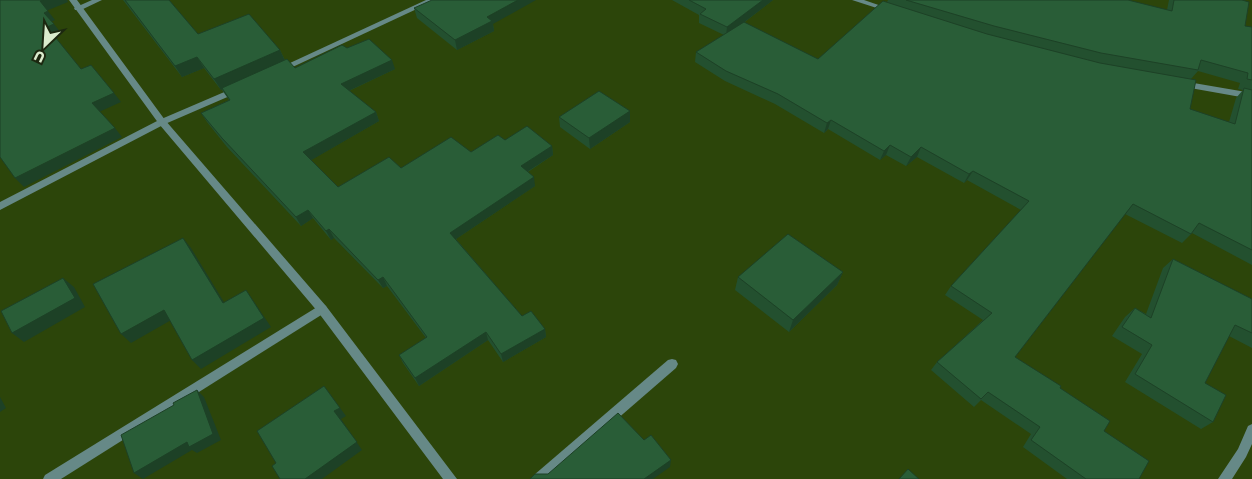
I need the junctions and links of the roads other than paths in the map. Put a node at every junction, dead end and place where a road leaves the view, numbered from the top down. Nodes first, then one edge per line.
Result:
1 (98, 0) edge
2 (432, 0) edge
3 (856, 0) edge
4 (76, 4) edge
5 (893, 11) edge
6 (272, 73) edge
7 (1178, 83) edge
8 (246, 85) edge
9 (1252, 96) edge
10 (162, 122) junction
11 (0, 206) edge
12 (322, 309) junction
13 (672, 364) dead end
14 (1252, 430) edge
15 (49, 479) edge
16 (451, 479) edge
17 (538, 479) edge
18 (1224, 479) edge

1 - 4 street
2 - 6 street
3 - 5 street
4 - 10 street
7 - 9 street
8 - 10 street
10 - 11 street
10 - 12 street
12 - 15 street
12 - 16 street
13 - 17 street
14 - 18 street

